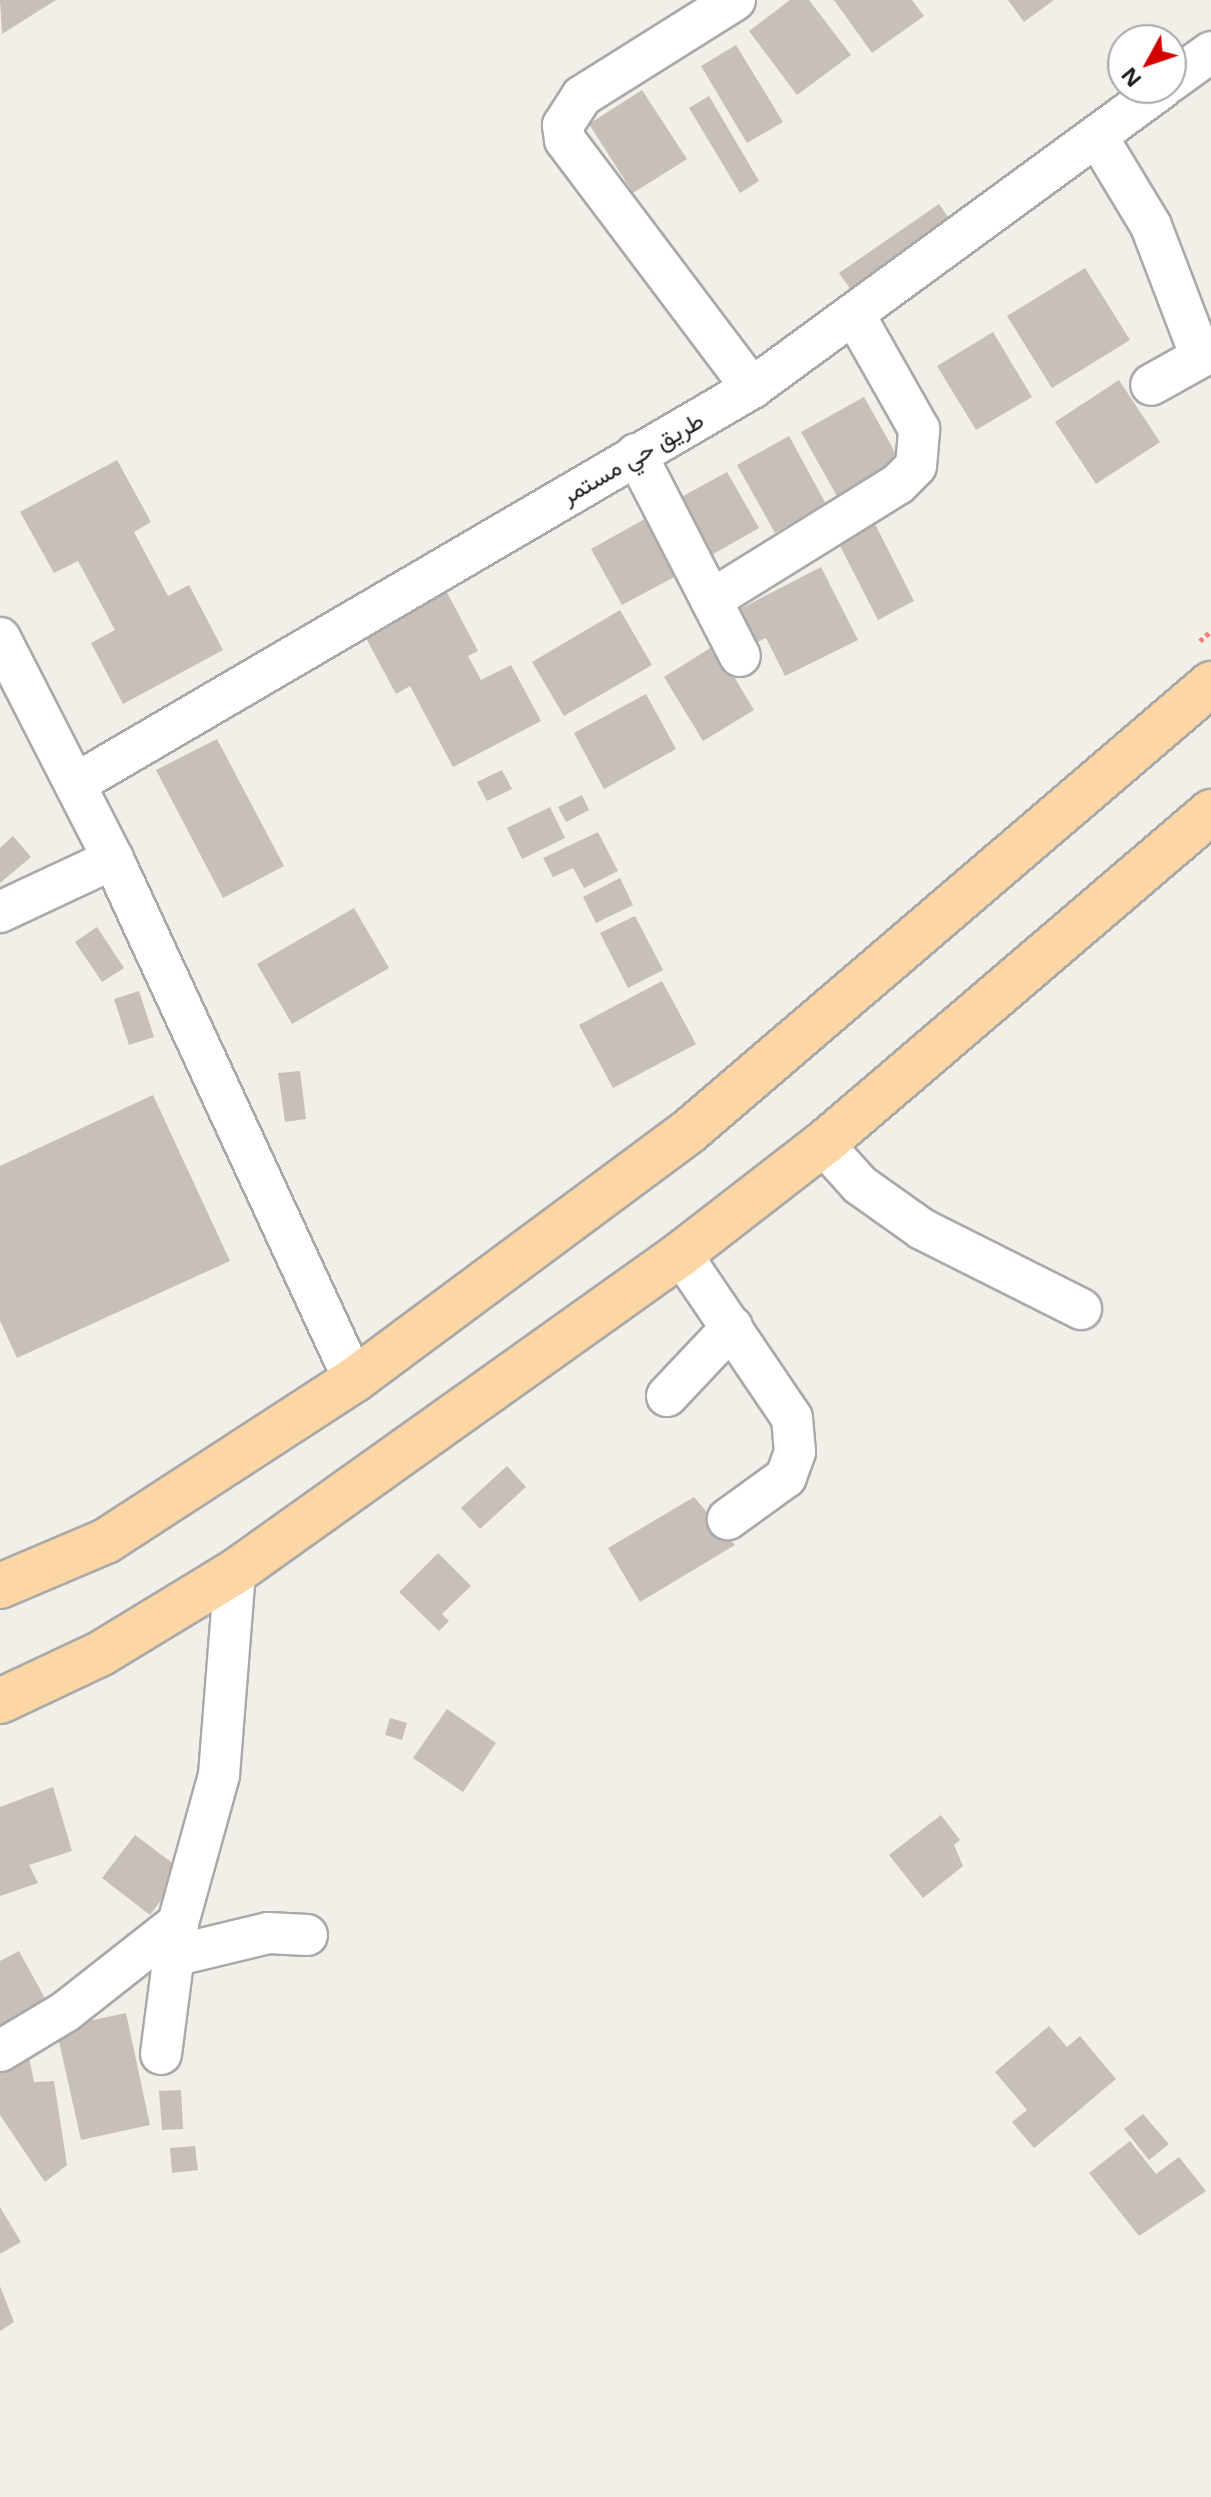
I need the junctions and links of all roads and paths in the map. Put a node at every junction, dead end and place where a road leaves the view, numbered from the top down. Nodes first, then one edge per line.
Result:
1 (735, 0) edge
2 (1142, 104) edge
3 (1098, 138) junction
4 (855, 316) junction
5 (1151, 385) dead end
6 (752, 388) junction
7 (636, 454) junction
8 (711, 600) junction
9 (0, 638) edge
10 (740, 656) dead end
11 (1211, 684) edge
12 (75, 784) junction
13 (1211, 812) edge
14 (113, 859) junction
15 (0, 912) edge
16 (823, 1144) junction
17 (681, 1254) junction
18 (1081, 1309) dead end
19 (732, 1327) junction
20 (354, 1380) junction
21 (667, 1396) dead end
22 (728, 1519) dead end
23 (235, 1572) junction
24 (0, 1586) edge
25 (0, 1701) edge
26 (307, 1935) dead end
27 (175, 1939) junction
28 (0, 2051) edge
29 (161, 2054) dead end

1 - 6 street
2 - 3 street, طريق حي مستمر
3 - 4 street, طريق حي مستمر
3 - 5 street
4 - 6 street, طريق حي مستمر
4 - 8 street
6 - 7 street, طريق حي مستمر
7 - 8 street
7 - 12 street, طريق حي مستمر
8 - 10 street
9 - 12 street
11 - 20 main road
12 - 14 street
13 - 16 main road
14 - 15 street
14 - 20 street
16 - 17 main road
16 - 18 street
17 - 19 street
17 - 23 main road
19 - 21 street
19 - 22 street
20 - 24 main road
23 - 25 main road
23 - 27 street
26 - 27 street
27 - 28 street
27 - 29 street

